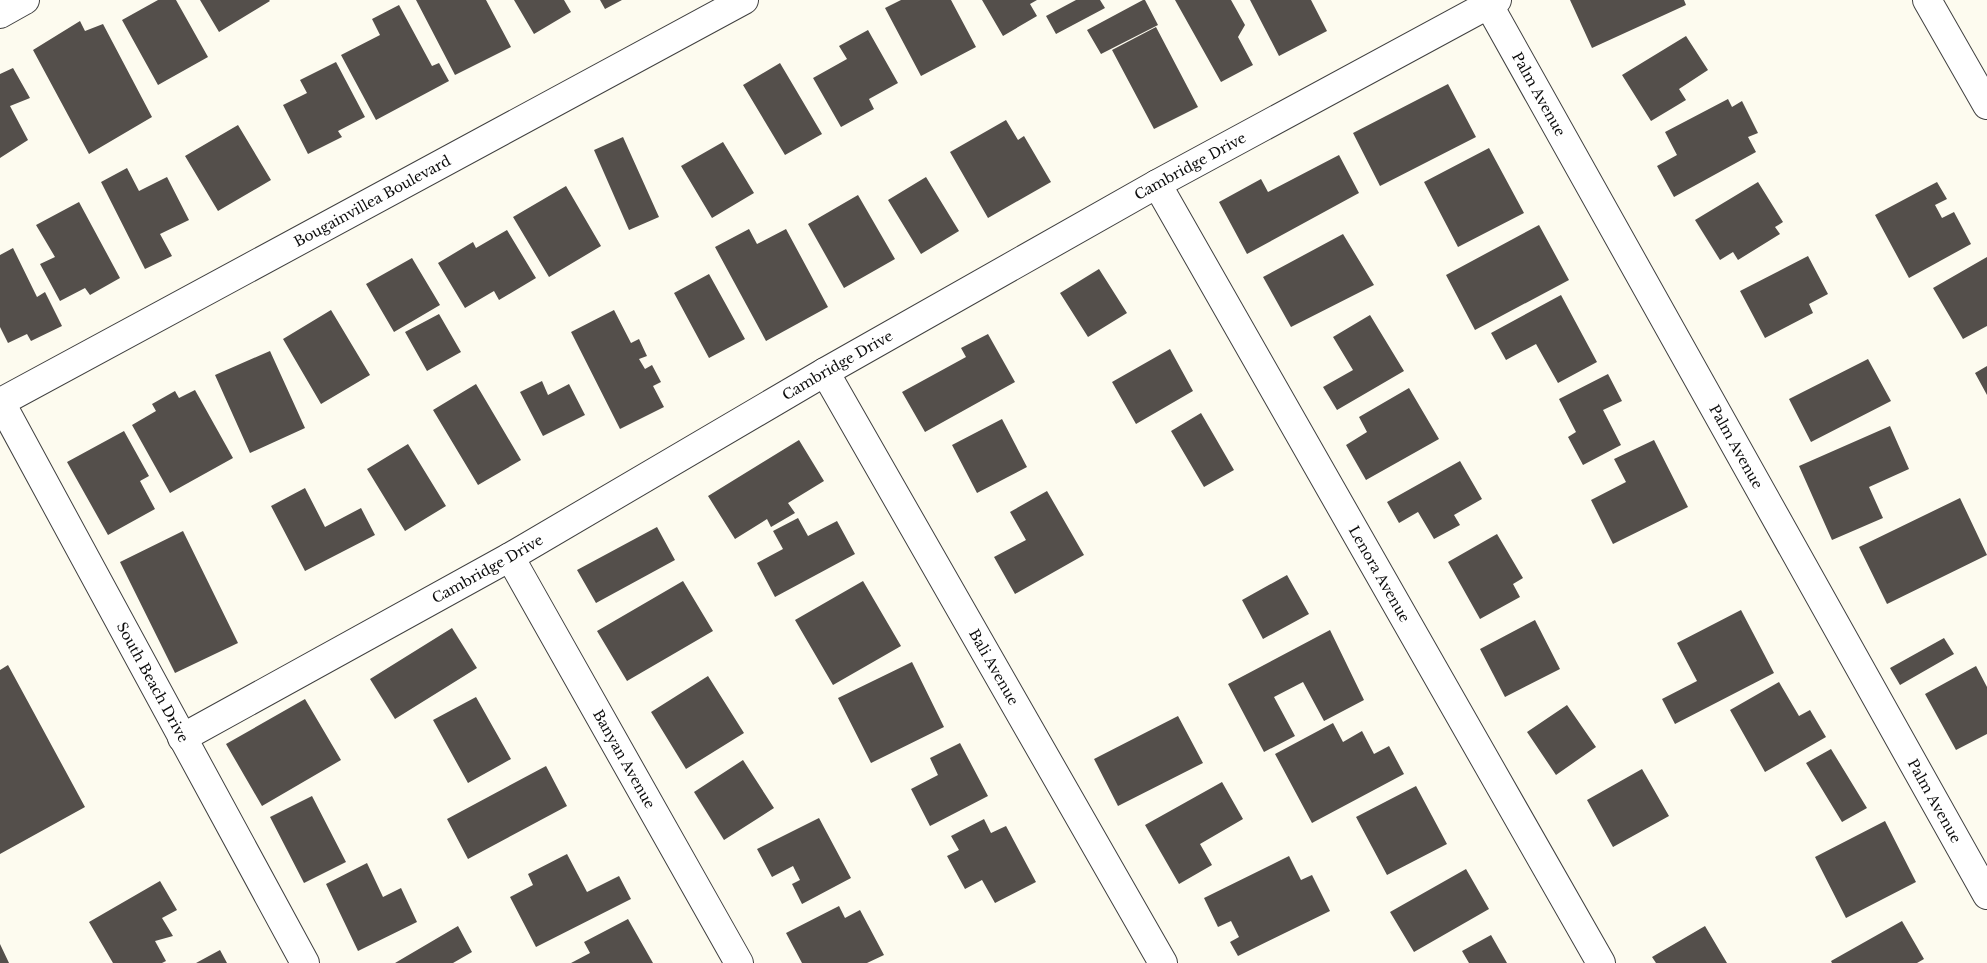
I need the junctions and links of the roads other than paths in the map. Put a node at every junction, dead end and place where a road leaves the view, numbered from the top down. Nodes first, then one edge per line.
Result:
1 (25, 0) edge
2 (744, 0) edge
3 (1926, 0) edge
4 (1490, 2) edge
5 (0, 14) edge
6 (1987, 105) edge
7 (1157, 184) junction
8 (826, 372) junction
9 (0, 402) edge
10 (510, 556) junction
11 (182, 738) junction
12 (1987, 895) edge
13 (305, 963) edge
14 (739, 963) edge
15 (1163, 963) edge
16 (1601, 963) edge

1 - 5 street
2 - 9 street, Bougainvillea Boulevard
3 - 6 street
4 - 7 street, Cambridge Drive
4 - 12 street, Palm Avenue
7 - 8 street, Cambridge Drive
7 - 16 street, Lenora Avenue
8 - 10 street, Cambridge Drive
8 - 15 street, Bali Avenue
9 - 11 street, South Beach Drive
10 - 11 street, Cambridge Drive
10 - 14 street, Banyan Avenue
11 - 13 street, South Beach Drive

